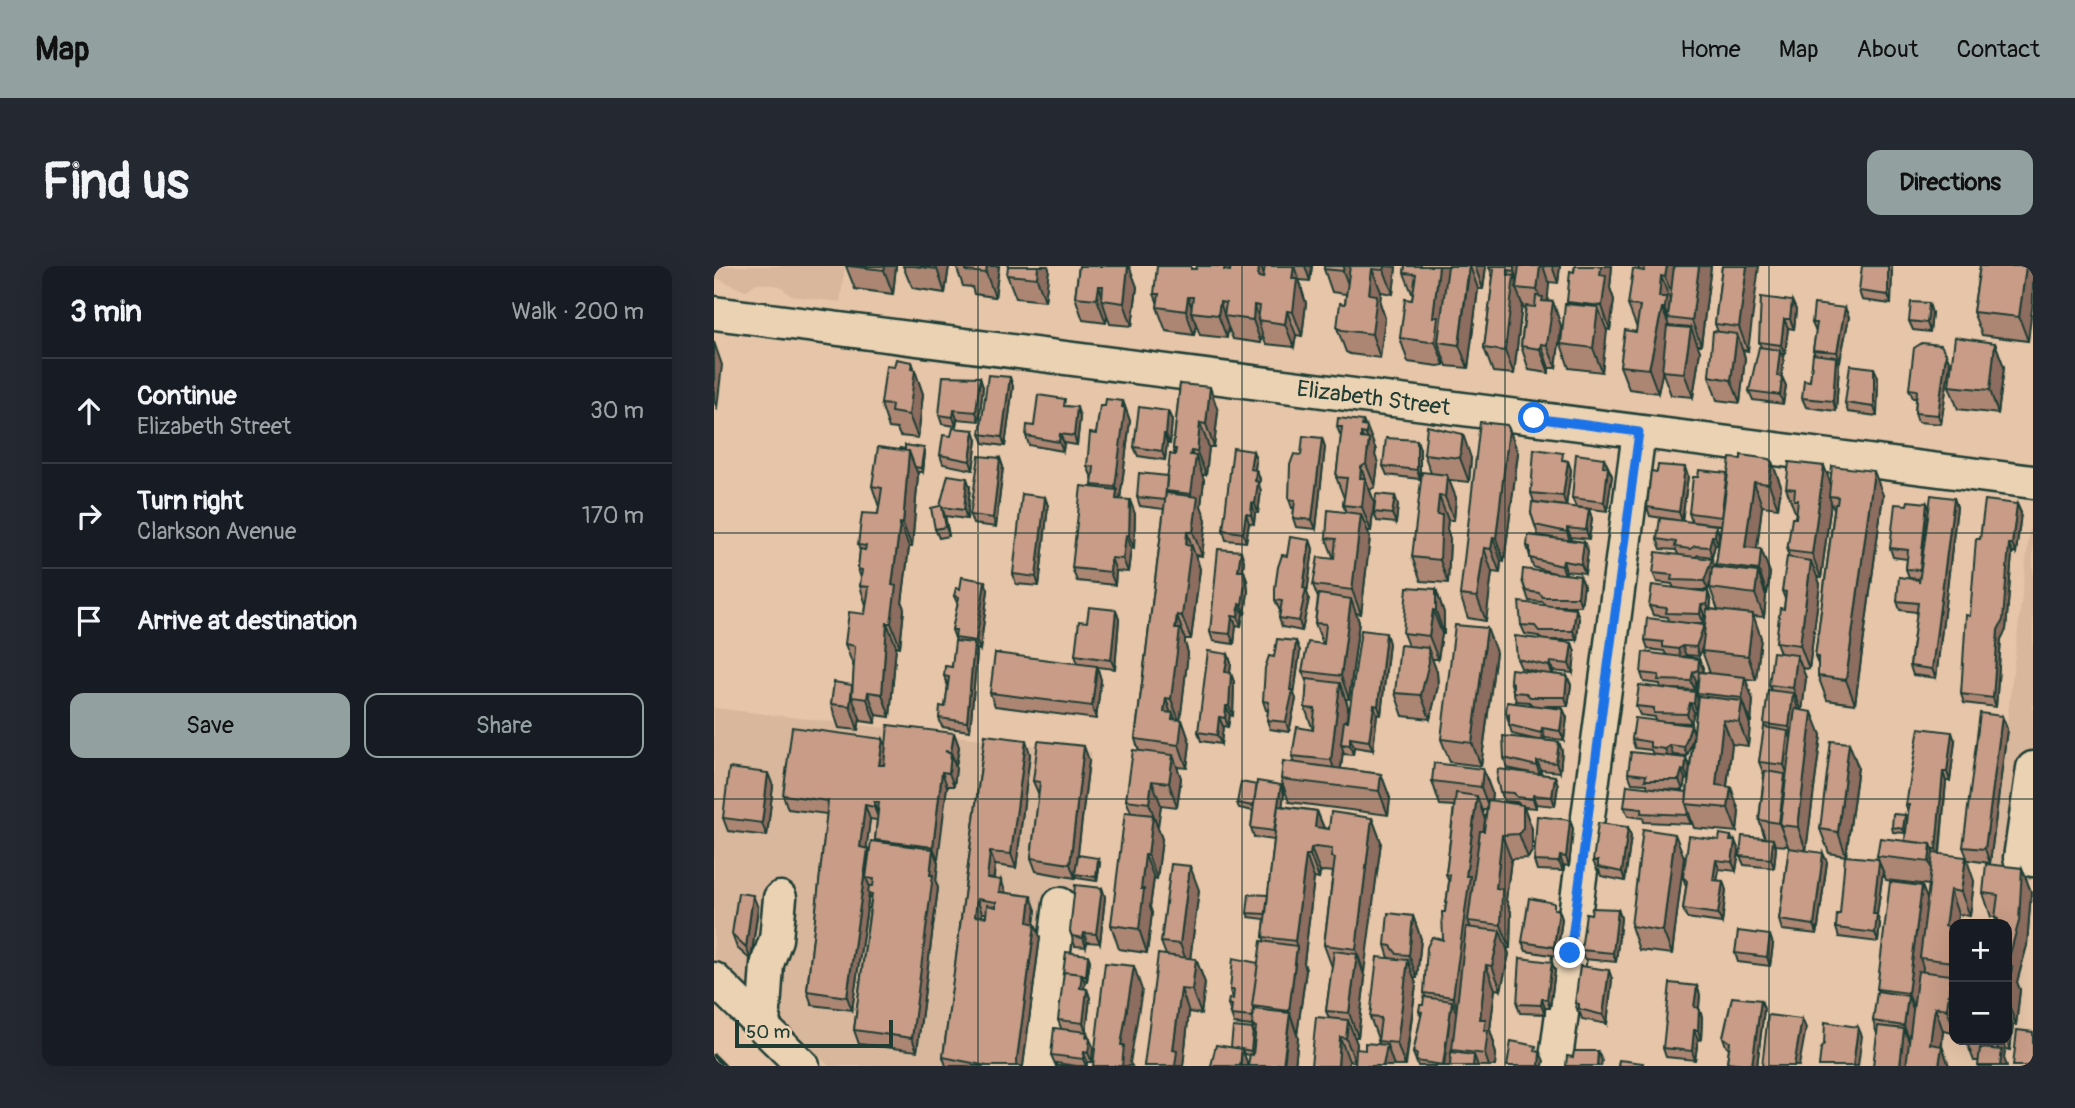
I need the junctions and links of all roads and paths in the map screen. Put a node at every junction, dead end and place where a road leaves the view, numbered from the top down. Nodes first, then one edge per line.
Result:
1 (714, 313) edge
2 (1639, 432) junction
3 (2033, 482) edge
4 (2033, 768) edge
5 (2033, 860) edge
6 (780, 898) dead end
7 (1060, 904) dead end
8 (714, 979) edge
9 (763, 1026) junction
10 (803, 1066) edge
11 (1039, 1066) edge
12 (1555, 1066) edge

1 - 2 street, Elizabeth Street
2 - 3 street, Elizabeth Street
2 - 12 street
4 - 5 street
6 - 9 street
7 - 11 street
8 - 9 street
9 - 10 street

